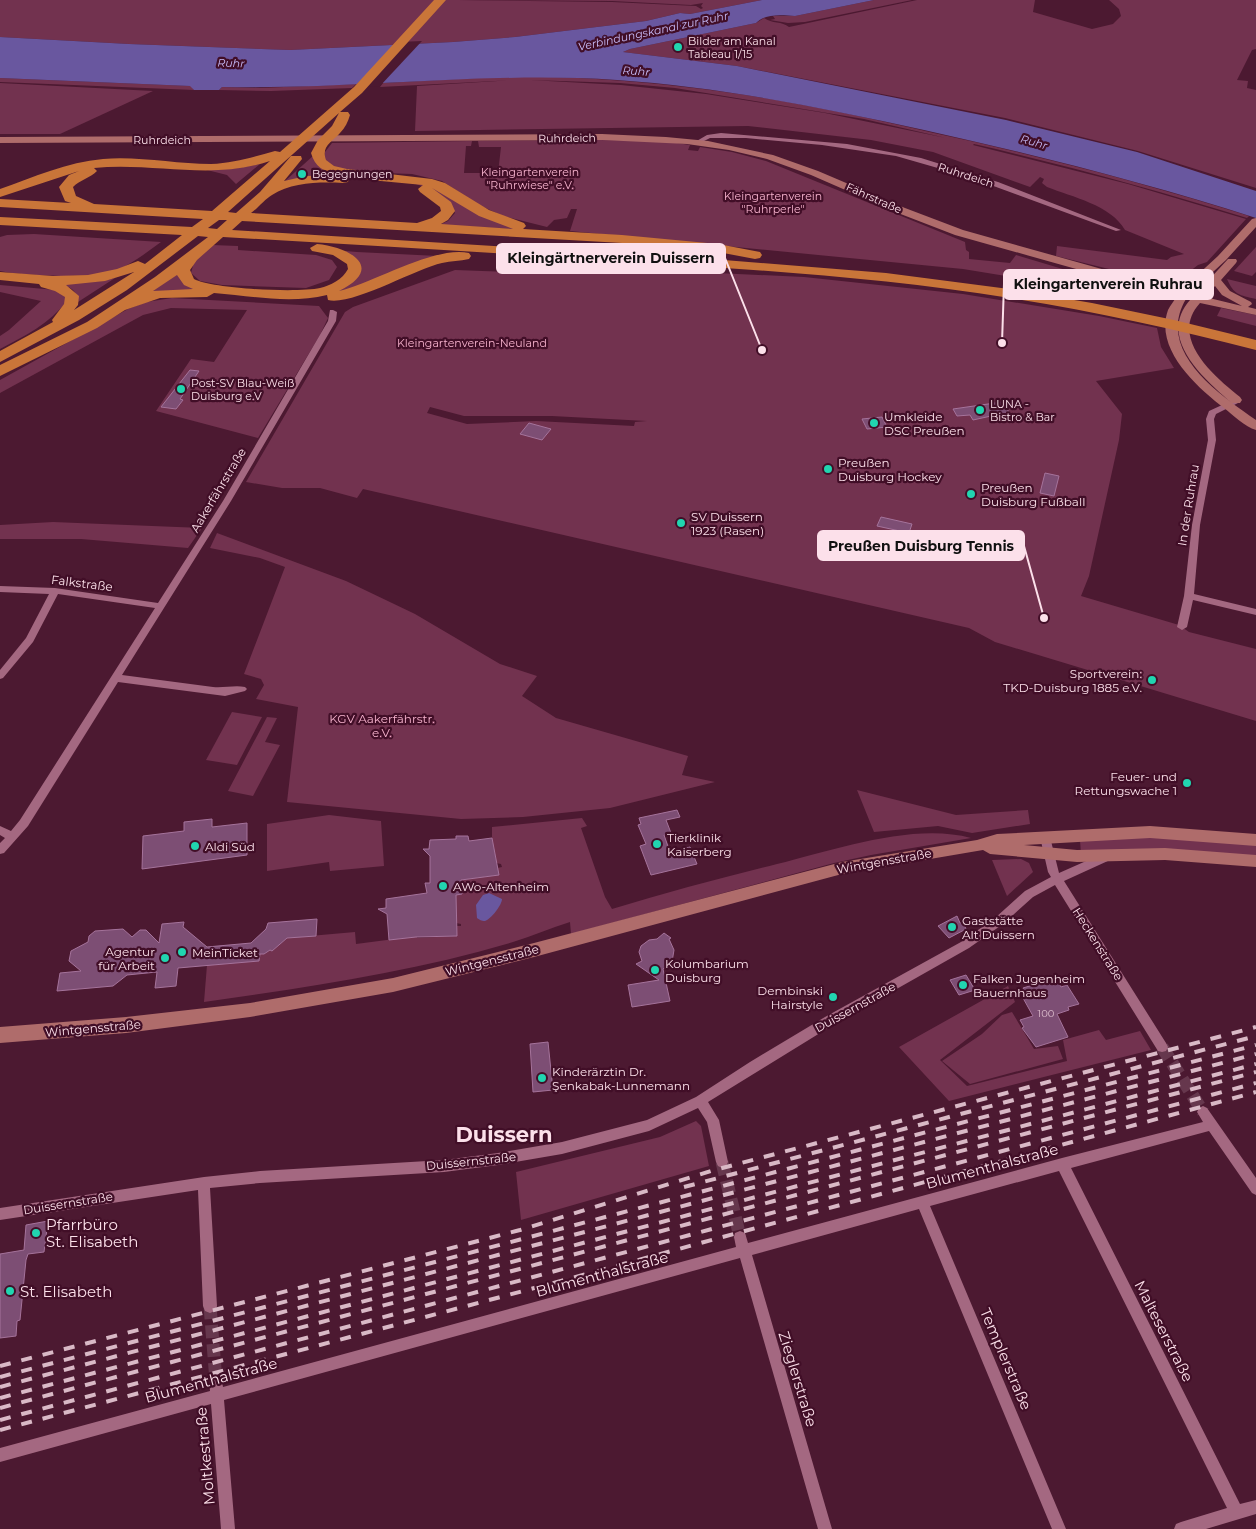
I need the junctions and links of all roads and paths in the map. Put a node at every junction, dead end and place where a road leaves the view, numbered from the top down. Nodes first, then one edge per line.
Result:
1 (440, 0) edge
2 (452, 0) edge
3 (342, 110) junction
4 (0, 140) edge
5 (698, 142) junction
6 (294, 144) junction
7 (317, 144) junction
8 (275, 155) junction
9 (296, 159) junction
10 (230, 186) junction
11 (0, 194) edge
12 (265, 195) junction
13 (0, 203) edge
14 (104, 209) junction
15 (0, 211) edge
16 (227, 211) junction
17 (0, 221) edge
18 (1256, 221) edge
19 (373, 224) junction
20 (0, 228) edge
21 (35, 230) junction
22 (1118, 230) dead end
23 (0, 233) edge
24 (1256, 233) edge
25 (578, 236) junction
26 (221, 241) junction
27 (394, 243) junction
28 (189, 246) junction
29 (757, 255) junction
30 (1231, 255) junction
31 (148, 260) junction
32 (665, 260) junction
33 (0, 276) edge
34 (1215, 280) junction
35 (0, 282) edge
36 (1184, 293) junction
37 (1199, 296) junction
38 (1251, 305) edge
39 (123, 306) junction
40 (1121, 308) junction
41 (333, 312) dead end
42 (1256, 312) edge
43 (58, 320) junction
44 (1214, 328) junction
45 (1256, 334) edge
46 (19, 346) junction
47 (1256, 346) edge
48 (45, 347) junction
49 (0, 357) edge
50 (0, 371) edge
51 (1232, 403) junction
52 (1256, 417) edge
53 (1256, 426) edge
54 (0, 589) edge
55 (55, 591) junction
56 (1189, 596) junction
57 (160, 606) junction
58 (1256, 612) edge
59 (1182, 627) dead end
60 (0, 676) edge
61 (116, 678) junction
62 (242, 689) dead end
63 (0, 830) edge
64 (12, 837) junction
65 (1256, 840) edge
66 (1047, 845) junction
67 (0, 850) edge
68 (1106, 857) junction
69 (1256, 861) edge
70 (1057, 879) junction
71 (0, 1035) edge
72 (1162, 1047) tunnel mouth
73 (700, 1101) junction
74 (1203, 1112) tunnel mouth
75 (1212, 1125) junction
76 (722, 1162) tunnel mouth
77 (1062, 1164) junction
78 (204, 1183) junction
79 (1256, 1189) edge
80 (922, 1202) junction
81 (0, 1214) edge
82 (740, 1237) tunnel mouth
83 (742, 1252) junction
84 (210, 1306) tunnel mouth
85 (216, 1388) junction
86 (0, 1455) edge
87 (1256, 1507) edge
88 (1238, 1513) junction
89 (228, 1529) edge
90 (825, 1529) edge
91 (1059, 1529) edge
92 (1181, 1529) edge

1 - 3 highway
2 - 3 highway
3 - 6 highway
3 - 7 highway
4 - 5 main road, Ruhrdeich
5 - 22 street, Ruhrdeich
5 - 36 main road, Fährstraße
6 - 8 highway
6 - 16 highway
7 - 9 highway
7 - 25 highway
8 - 10 highway
8 - 11 highway
9 - 12 highway
9 - 16 highway
10 - 14 highway
10 - 16 highway
12 - 16 highway
12 - 19 highway
13 - 14 highway
14 - 19 highway
15 - 29 highway
16 - 28 highway
16 - 28 highway
17 - 27 highway
18 - 30 main road
19 - 25 highway
20 - 21 highway
21 - 23 highway
21 - 26 highway
24 - 30 main road
25 - 29 highway
26 - 27 highway
26 - 28 highway
27 - 32 highway
28 - 31 highway
28 - 39 highway
28 - 46 highway
28 - 48 highway
29 - 40 highway
30 - 34 main road
30 - 36 main road
31 - 33 highway
31 - 43 highway
32 - 39 highway
32 - 40 highway
34 - 37 main road
34 - 38 main road
35 - 43 highway
36 - 37 main road
36 - 51 main road
37 - 38 main road
37 - 42 main road
37 - 51 main road
39 - 48 highway
40 - 44 highway
41 - 57 street, Aakerfährstraße
43 - 46 highway
44 - 45 highway
44 - 47 highway
46 - 49 highway
48 - 50 highway
51 - 52 main road
51 - 53 main road
51 - 56 street, In der Ruhrau
54 - 55 street, Falkstraße
55 - 57 street, Falkstraße
55 - 60 street
56 - 58 street
56 - 59 street, In der Ruhrau
57 - 61 street, Aakerfährstraße
61 - 62 street
61 - 64 street, Aakerfährstraße
63 - 64 street
64 - 67 street, Aakerfährstraße
65 - 66 main road, Wintgensstraße
66 - 68 main road, Wintgensstraße
66 - 70 street, Heckenstraße
66 - 71 main road, Wintgensstraße
68 - 69 main road, Wintgensstraße
68 - 70 street, Duissernstraße
70 - 72 street, Heckenstraße
70 - 73 street, Duissernstraße
73 - 76 street
73 - 78 street, Duissernstraße
74 - 75 street
75 - 77 street, Blumenthalstraße
75 - 79 street
77 - 80 street, Blumenthalstraße
77 - 88 street, Malteserstraße
78 - 81 street, Duissernstraße
78 - 84 street
80 - 83 street, Blumenthalstraße
80 - 91 street, Templerstraße
82 - 83 street, Zieglerstraße
83 - 85 street, Blumenthalstraße
83 - 90 street, Zieglerstraße
85 - 86 street, Blumenthalstraße
85 - 89 street, Moltkestraße
87 - 88 street
88 - 92 street

